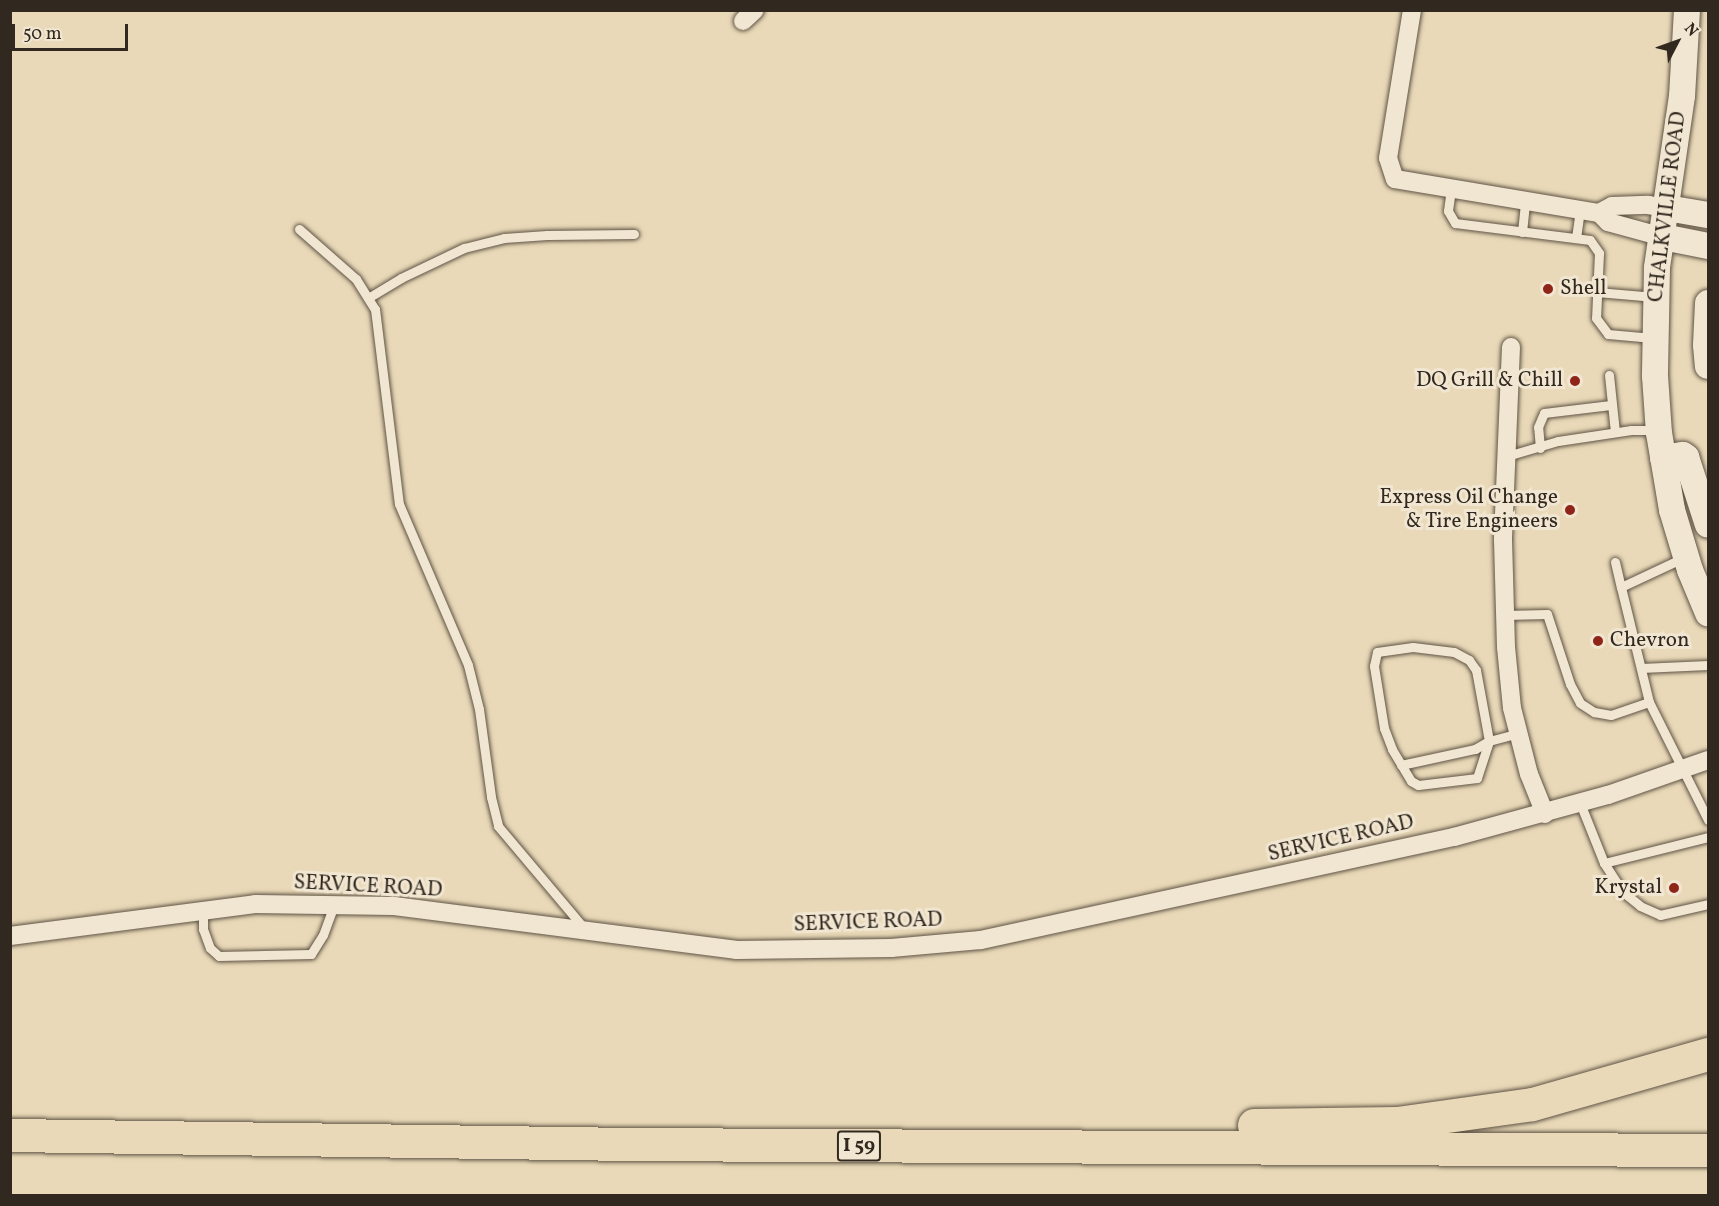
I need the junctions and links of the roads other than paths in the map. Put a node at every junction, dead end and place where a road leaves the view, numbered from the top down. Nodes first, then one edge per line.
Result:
1 (1412, 10) edge
2 (1687, 10) edge
3 (1450, 189) junction
4 (1525, 201) junction
5 (1667, 208) junction
6 (1580, 210) junction
7 (1599, 213) junction
8 (1708, 215) edge
9 (299, 229) dead end
10 (1522, 232) junction
11 (634, 234) dead end
12 (1663, 237) junction
13 (1576, 238) junction
14 (1708, 246) edge
15 (1597, 292) junction
16 (1656, 297) junction
17 (368, 298) junction
18 (1708, 303) edge
19 (1655, 338) junction
20 (1511, 347) dead end
21 (1708, 366) edge
22 (1609, 375) dead end
23 (1611, 405) junction
24 (1659, 430) junction
25 (1615, 432) junction
26 (1540, 448) junction
27 (1507, 456) junction
28 (1663, 458) junction
29 (1708, 525) edge
30 (1685, 557) junction
31 (1615, 562) dead end
32 (1621, 587) junction
33 (1708, 613) edge
34 (1505, 615) junction
35 (1708, 665) edge
36 (1641, 668) junction
37 (1649, 702) junction
38 (1519, 734) junction
39 (1489, 741) junction
40 (1708, 760) edge
41 (1401, 765) junction
42 (1682, 769) junction
43 (1580, 804) junction
44 (1545, 814) junction
45 (1708, 820) edge
46 (1708, 837) edge
47 (1604, 863) junction
48 (1708, 904) edge
49 (334, 905) junction
50 (203, 910) junction
51 (586, 931) junction
52 (10, 936) edge
53 (1708, 1054) edge
54 (10, 1135) edge
55 (632, 1144) junction
56 (1708, 1150) edge

1 - 3 street
2 - 5 main road, CHALKVILLE ROAD
3 - 4 street
3 - 10 lane
4 - 6 street
4 - 10 lane
5 - 7 street
5 - 8 main road
5 - 12 main road, CHALKVILLE ROAD
6 - 7 street
6 - 13 lane
7 - 12 street
9 - 17 lane
10 - 13 lane
11 - 17 lane
12 - 14 main road
12 - 16 main road, CHALKVILLE ROAD
13 - 15 lane
15 - 16 lane
15 - 19 lane
16 - 19 main road, CHALKVILLE ROAD
17 - 51 lane
18 - 21 main road
19 - 24 main road, CHALKVILLE ROAD
20 - 27 street
22 - 23 lane
23 - 25 lane
23 - 26 lane
24 - 25 lane
24 - 28 main road, CHALKVILLE ROAD
25 - 26 lane
26 - 27 lane
27 - 34 street
28 - 29 main road
28 - 30 main road, CHALKVILLE ROAD
30 - 32 lane
30 - 33 main road, CHALKVILLE ROAD
31 - 32 lane
32 - 36 lane
34 - 37 lane
34 - 38 street
35 - 36 lane
36 - 37 lane
37 - 42 lane
38 - 39 lane
38 - 44 street
39 - 41 lane
39 - 41 lane
39 - 41 lane
40 - 42 street, SERVICE ROAD
42 - 43 street, SERVICE ROAD
42 - 45 lane
43 - 44 street, SERVICE ROAD
43 - 47 lane
44 - 51 street, SERVICE ROAD
46 - 47 lane
47 - 48 lane
49 - 50 street, SERVICE ROAD
49 - 50 lane
49 - 51 street, SERVICE ROAD
50 - 52 street, SERVICE ROAD
53 - 55 highway
54 - 55 highway, I 59
55 - 56 highway, I 59

